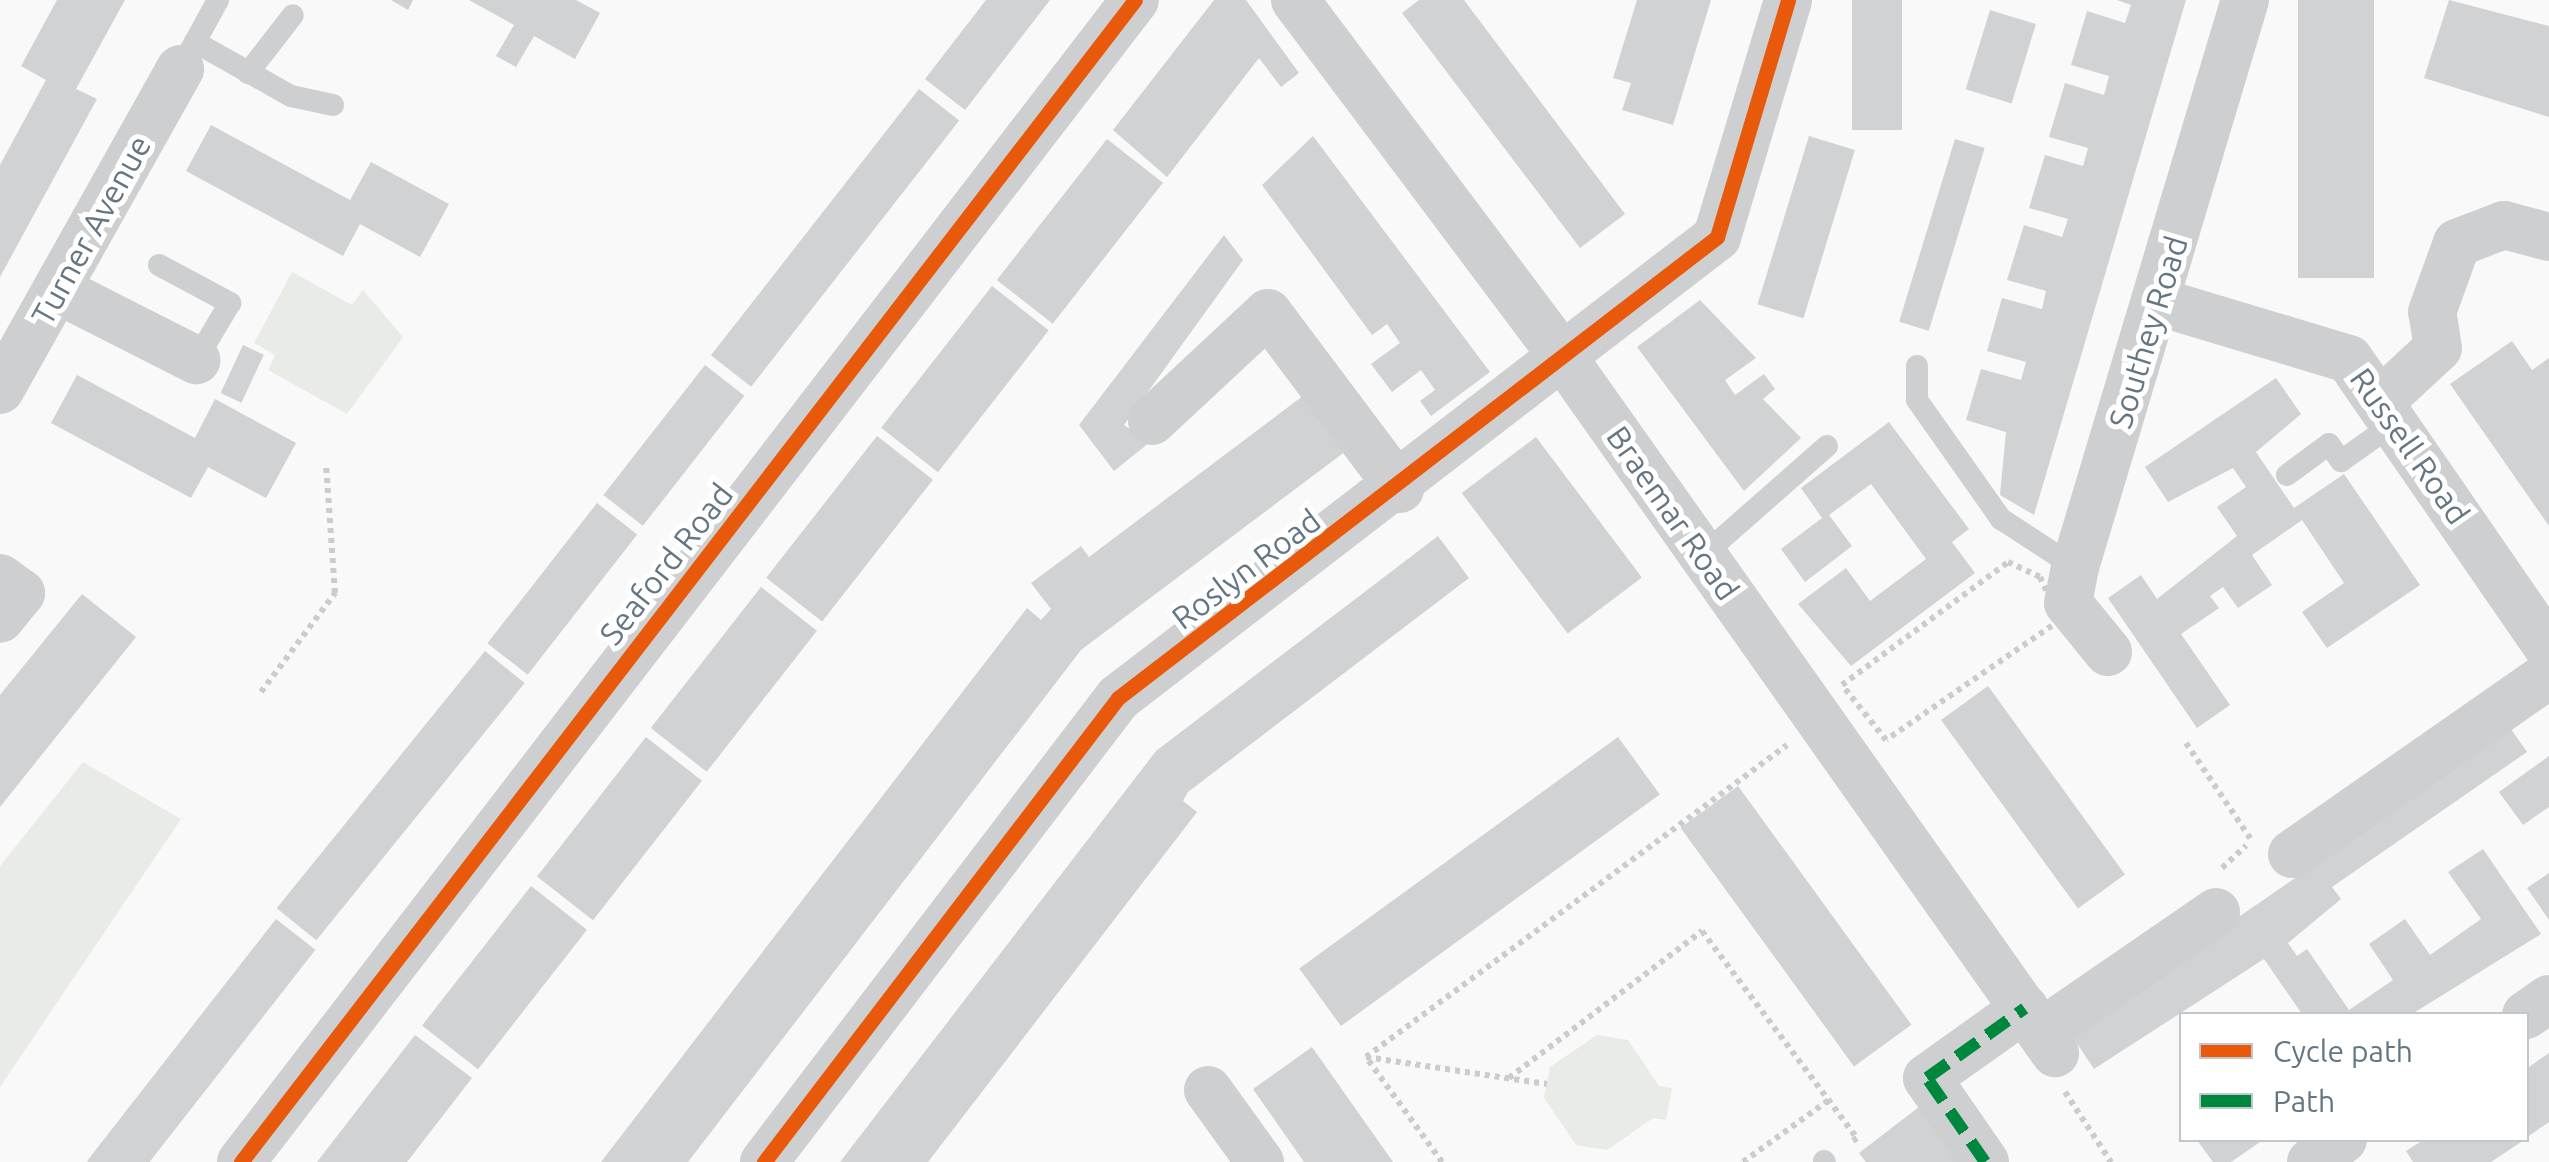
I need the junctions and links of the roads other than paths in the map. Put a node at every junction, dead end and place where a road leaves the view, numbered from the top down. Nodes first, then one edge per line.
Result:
1 (218, 0) edge
2 (1135, 0) edge
3 (1295, 0) edge
4 (1788, 0) edge
5 (2245, 0) edge
6 (293, 15) dead end
7 (188, 56) junction
8 (248, 73) junction
9 (333, 105) dead end
10 (2549, 237) edge
11 (159, 264) dead end
12 (60, 290) junction
13 (2159, 302) junction
14 (196, 360) joint
15 (1564, 360) junction
16 (1917, 366) dead end
17 (0, 390) edge
18 (2389, 411) junction
19 (1152, 421) dead end
20 (1827, 446) dead end
21 (2287, 475) dead end
22 (1400, 489) junction
23 (1703, 555) junction
24 (2074, 568) junction
25 (0, 578) edge
26 (0, 619) edge
27 (2549, 648) edge
28 (2108, 652) dead end
29 (2549, 675) edge
30 (2271, 846) road end
31 (2216, 912) dead end
32 (2041, 1031) junction
33 (1208, 1090) dead end
34 (2340, 1142) edge
35 (241, 1162) edge
36 (764, 1162) edge
37 (1260, 1162) edge
38 (1985, 1162) edge
39 (2311, 1162) edge

1 - 7 lane
2 - 35 street, Seaford Road
3 - 15 street, Braemar Road
4 - 15 street, Roslyn Road
5 - 13 street, Southey Road
6 - 8 lane
7 - 8 lane
7 - 12 street, Turner Avenue
8 - 9 lane
10 - 18 street
11 - 14 lane
12 - 14 street
12 - 17 street, Turner Avenue
13 - 18 street, Russell Road
13 - 24 street, Southey Road
15 - 22 street, Roslyn Road
15 - 23 street, Braemar Road
16 - 24 lane
18 - 21 lane
18 - 27 street, Russell Road
19 - 22 street
20 - 23 lane
22 - 36 street, Roslyn Road
23 - 32 street, Braemar Road
24 - 28 street, Southey Road
25 - 26 street
29 - 30 street
31 - 32 street
32 - 38 street
33 - 37 street
34 - 39 street

